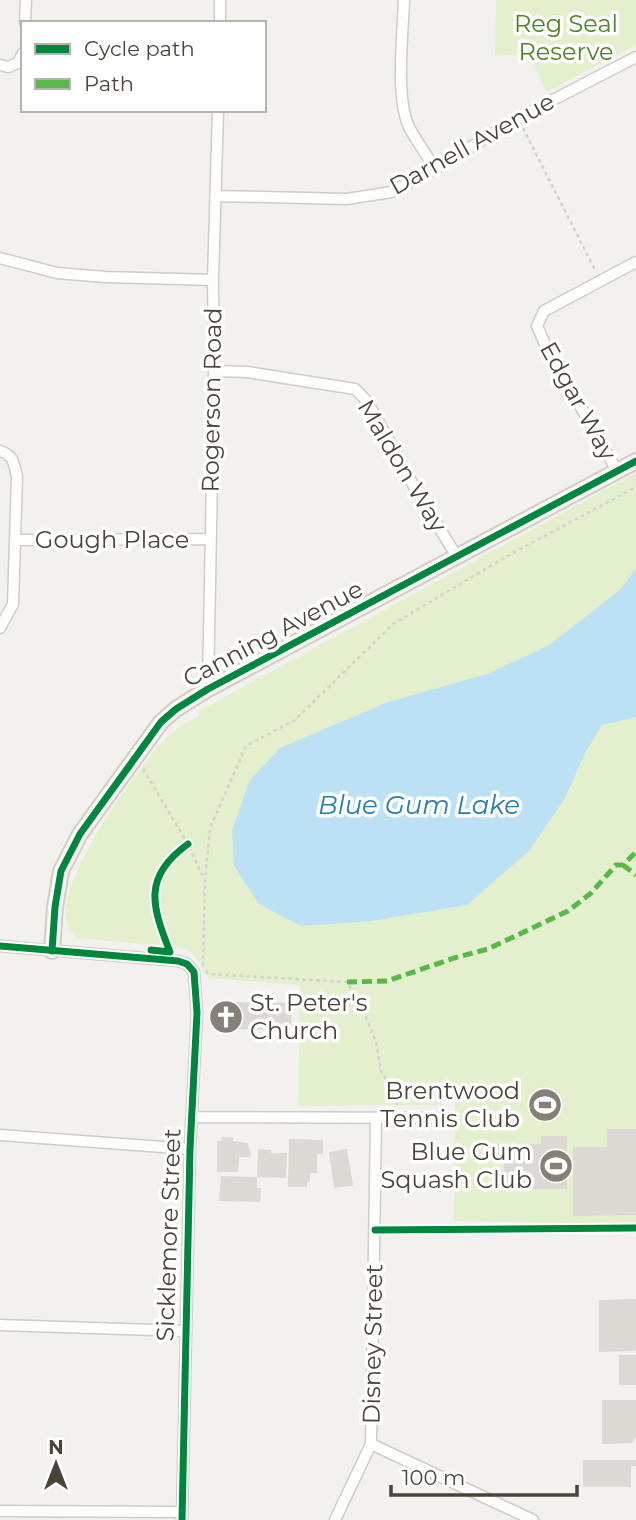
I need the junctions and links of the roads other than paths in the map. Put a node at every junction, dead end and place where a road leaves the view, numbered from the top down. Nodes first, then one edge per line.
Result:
1 (26, 0) edge
2 (220, 0) edge
3 (404, 0) edge
4 (25, 21) edge
5 (220, 21) edge
6 (636, 57) edge
7 (21, 61) edge
8 (0, 65) edge
9 (218, 112) edge
10 (435, 169) junction
11 (217, 196) junction
12 (0, 258) edge
13 (636, 262) edge
14 (213, 280) junction
15 (214, 371) junction
16 (0, 451) edge
17 (636, 461) edge
18 (617, 471) junction
19 (16, 540) junction
20 (209, 540) junction
21 (457, 557) junction
22 (0, 628) edge
23 (208, 689) junction
24 (0, 946) edge
25 (52, 951) junction
26 (192, 1117) junction
27 (376, 1118) junction
28 (452, 1118) dead end
29 (0, 1135) edge
30 (190, 1149) junction
31 (0, 1325) edge
32 (185, 1331) junction
33 (371, 1444) junction
34 (0, 1511) edge
35 (182, 1516) edge
36 (335, 1520) edge
37 (533, 1520) edge

1 - 4 street
2 - 5 street
3 - 10 street
6 - 10 street, Darnell Avenue
7 - 8 street
9 - 11 street, Rogerson Road
10 - 11 street, Darnell Avenue
11 - 14 street, Rogerson Road
12 - 14 street
13 - 18 street, Edgar Way
14 - 15 street, Rogerson Road
15 - 20 street, Rogerson Road
15 - 21 street, Maldon Way
16 - 19 street
17 - 18 street, Canning Avenue
18 - 21 street, Canning Avenue
19 - 20 street, Gough Place
19 - 22 street
20 - 23 street, Rogerson Road
21 - 23 street, Canning Avenue
23 - 25 street, Canning Avenue
24 - 25 street
25 - 26 street, Sicklemore Street
26 - 27 street
26 - 30 street, Sicklemore Street
27 - 28 street
27 - 33 street, Disney Street
29 - 30 street
30 - 32 street, Sicklemore Street
31 - 32 street
32 - 35 street, Sicklemore Street
33 - 36 street, Disney Street
33 - 37 street
34 - 35 street

